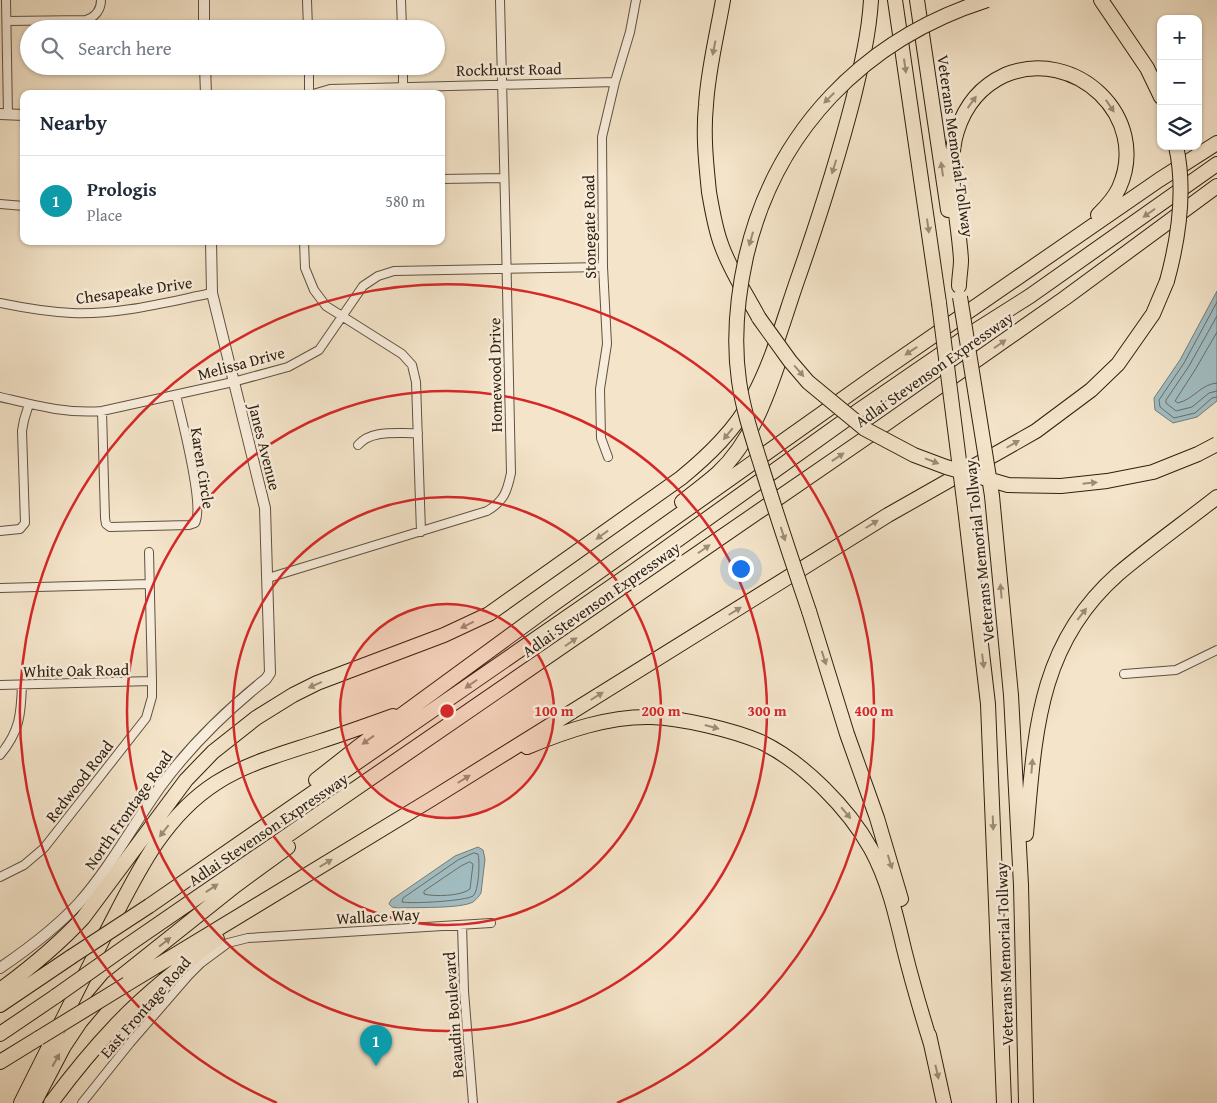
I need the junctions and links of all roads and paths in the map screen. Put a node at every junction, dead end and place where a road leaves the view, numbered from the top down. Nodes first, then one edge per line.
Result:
1 (6, 0) edge
2 (101, 0) edge
3 (204, 0) edge
4 (307, 0) edge
5 (401, 0) edge
6 (500, 0) edge
7 (636, 0) edge
8 (723, 0) edge
9 (871, 0) edge
10 (895, 0) edge
11 (917, 0) edge
12 (987, 0) edge
13 (1100, 0) edge
14 (86, 20) edge
15 (204, 20) edge
16 (308, 20) edge
17 (402, 20) edge
18 (7, 21) junction
19 (20, 21) edge
20 (205, 75) edge
21 (309, 75) edge
22 (403, 75) edge
23 (616, 82) junction
24 (502, 84) junction
25 (404, 87) junction
26 (1157, 89) edge
27 (206, 90) edge
28 (309, 90) edge
29 (327, 90) edge
30 (4, 114) edge
31 (20, 115) edge
32 (1217, 143) edge
33 (1177, 150) edge
34 (1217, 164) edge
35 (504, 178) junction
36 (445, 179) edge
37 (1217, 186) edge
38 (0, 204) edge
39 (20, 206) edge
40 (211, 245) edge
41 (304, 245) edge
42 (810, 246) junction
43 (603, 267) junction
44 (508, 268) junction
45 (1010, 285) junction
46 (959, 292) junction
47 (212, 293) junction
48 (0, 303) edge
49 (343, 316) junction
50 (233, 382) junction
51 (176, 395) junction
52 (0, 396) edge
53 (29, 404) junction
54 (102, 411) junction
55 (418, 433) junction
56 (1217, 444) edge
57 (358, 446) dead end
58 (608, 457) dead end
59 (1217, 497) edge
60 (0, 531) edge
61 (421, 532) junction
62 (149, 552) dead end
63 (625, 552) junction
64 (268, 578) junction
65 (150, 584) junction
66 (0, 588) edge
67 (1217, 650) edge
68 (270, 662) joint
69 (530, 670) junction
70 (1124, 674) dead end
71 (152, 682) junction
72 (22, 684) junction
73 (0, 685) edge
74 (408, 711) junction
75 (0, 755) edge
76 (481, 768) junction
77 (225, 851) junction
78 (0, 877) edge
79 (1021, 884) junction
80 (284, 888) junction
81 (490, 923) dead end
82 (462, 925) junction
83 (268, 937) joint
84 (0, 968) edge
85 (0, 990) edge
86 (0, 1005) edge
87 (0, 1034) edge
88 (931, 1044) junction
89 (0, 1062) edge
90 (21, 1103) edge
91 (34, 1103) edge
92 (51, 1103) edge
93 (82, 1103) edge
94 (473, 1103) edge
95 (944, 1103) edge
96 (1004, 1103) edge
97 (1026, 1103) edge

1 - 18 street
2 - 14 street
3 - 15 street
4 - 16 street
5 - 17 street
6 - 24 street, Homewood Drive
7 - 23 street, Stonegate Road
8 -> 56 highway, bridge
9 -> 42 highway
10 -> 96 highway, Veterans Memorial Tollway, bridge
46 -> 11 highway, Veterans Memorial Tollway
12 -> 88 highway, bridge
13 - 26 highway
18 - 19 street
18 - 30 street
20 - 27 street
21 - 28 street
22 - 25 street
23 - 24 street, Rockhurst Road
23 - 43 street, Stonegate Road
24 - 25 street, Rockhurst Road
24 - 35 street, Homewood Drive
25 - 29 street, Rockhurst Road
30 - 31 street
32 - 45 highway
76 -> 33 highway, bridge
34 -> 77 highway, Adlai Stevenson Expressway
35 - 36 street
35 - 44 street, Homewood Drive
69 -> 37 highway, Adlai Stevenson Expressway
38 - 39 street
40 - 47 street, Janes Avenue
41 - 49 street
42 - 63 highway
42 -> 85 highway
43 - 44 street, Melissa Drive
43 - 58 street, Stonegate Road
44 - 49 street, Melissa Drive
44 - 61 street, Homewood Drive
46 -> 45 highway
45 -> 63 highway
79 -> 46 highway, Veterans Memorial Tollway, bridge
47 - 48 street, Chesapeake Drive
47 - 50 street, Janes Avenue
49 - 50 street, Melissa Drive
49 - 55 street
50 - 51 street, Melissa Drive
50 - 64 street, Janes Avenue
51 - 54 street, Melissa Drive
51 - 54 street, Karen Circle
52 - 53 street, Melissa Drive
53 - 54 street, Melissa Drive
53 - 60 street
55 - 57 street
55 - 61 street
79 -> 59 highway
61 - 64 street, Homewood Drive
62 - 65 street, Redwood Road
63 - 74 highway
64 - 68 street, Janes Avenue
65 - 66 street
65 - 71 street, Redwood Road
67 - 70 street
68 - 84 street, North Frontage Road
87 -> 69 highway, Adlai Stevenson Expressway, bridge
91 -> 69 highway
71 - 72 street, White Oak Road
71 - 78 street, Redwood Road
72 - 73 street, White Oak Road
72 - 75 street
74 -> 77 highway
74 -> 90 highway
80 -> 76 highway
76 -> 88 highway
77 - 86 highway, Adlai Stevenson Expressway, bridge
79 - 97 highway, Veterans Memorial Tollway
80 - 89 highway, bridge
80 - 92 highway
81 - 82 street, Wallace Way
82 - 83 street, Wallace Way
82 - 94 street, Beaudin Boulevard
83 - 93 street, East Frontage Road
88 -> 95 highway

